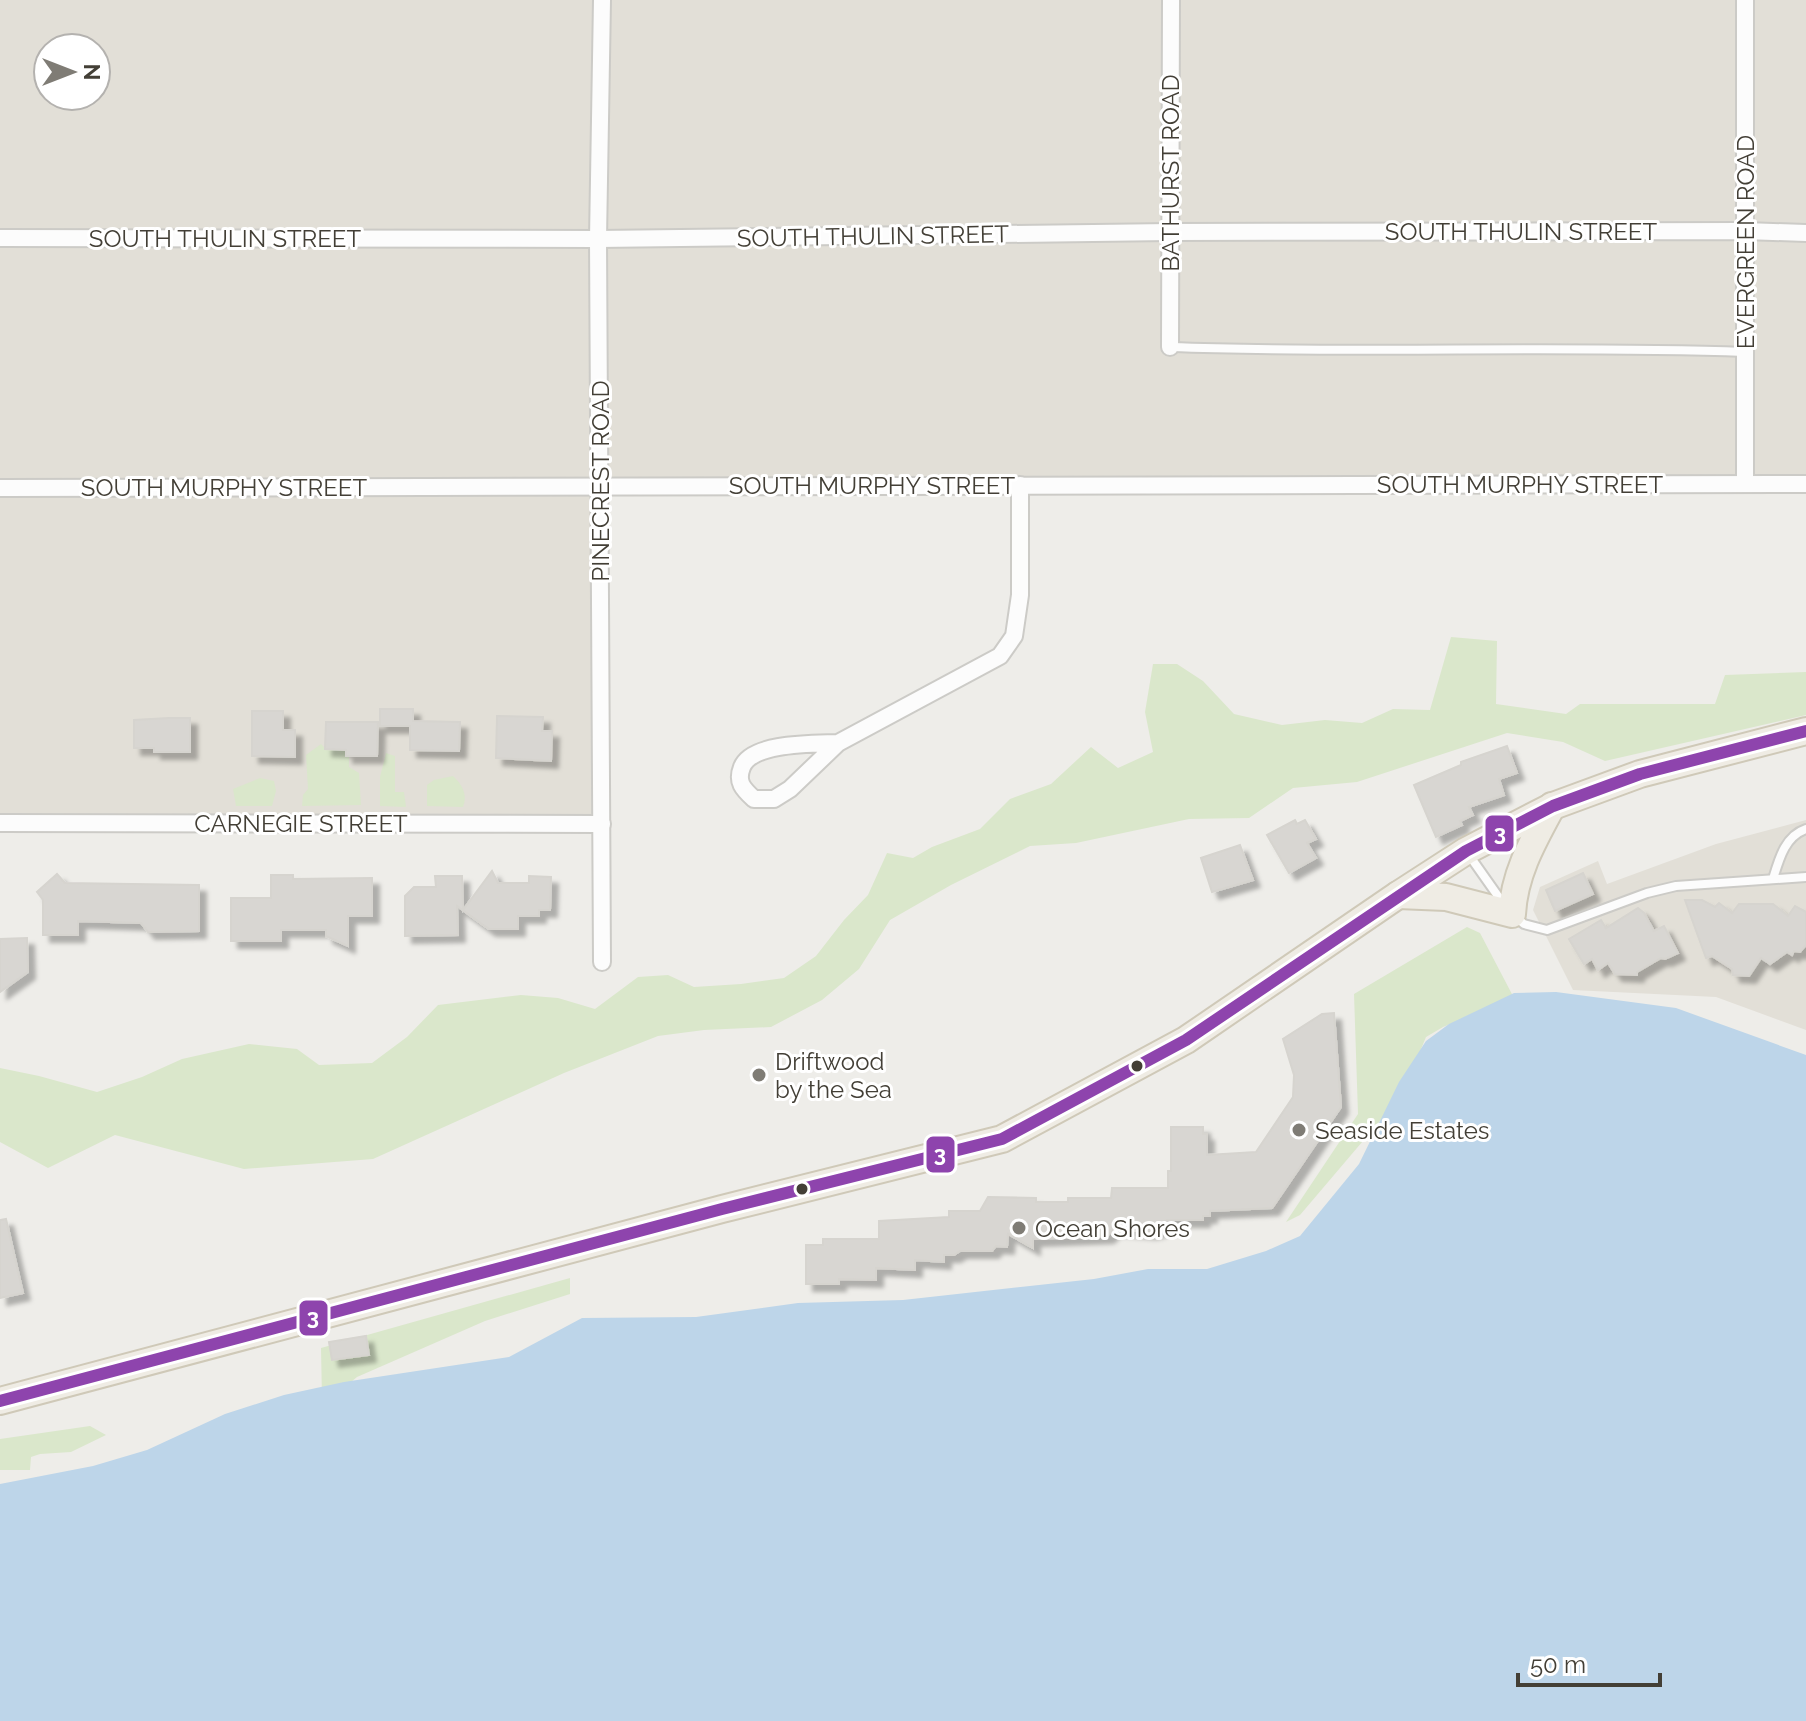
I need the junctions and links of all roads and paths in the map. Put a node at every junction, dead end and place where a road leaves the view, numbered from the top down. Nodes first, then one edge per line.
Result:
1 (602, 0) edge
2 (1171, 0) edge
3 (1745, 0) edge
4 (1745, 231) junction
5 (1170, 232) junction
6 (1806, 233) edge
7 (0, 238) edge
8 (598, 239) junction
9 (1170, 347) joint
10 (1745, 352) junction
11 (1745, 484) junction
12 (1806, 484) edge
13 (1020, 485) junction
14 (600, 486) junction
15 (0, 488) edge
16 (1806, 731) edge
17 (838, 743) junction
18 (1553, 806) junction
19 (0, 823) edge
20 (602, 824) junction
21 (1806, 829) edge
22 (1466, 851) junction
23 (1806, 877) edge
24 (1773, 879) junction
25 (1398, 895) junction
26 (1512, 914) junction
27 (602, 962) dead end
28 (0, 1401) edge

1 - 8 street, PINECREST ROAD
2 - 5 street, BATHURST ROAD
3 - 4 street, EVERGREEN ROAD
4 - 5 street, SOUTH THULIN STREET
4 - 6 street, SOUTH THULIN STREET
4 - 10 street, EVERGREEN ROAD
5 - 8 street, SOUTH THULIN STREET
5 - 9 street, BATHURST ROAD
7 - 8 street, SOUTH THULIN STREET
8 - 14 street, PINECREST ROAD
9 - 10 lane
10 - 11 street, EVERGREEN ROAD
11 - 12 street, SOUTH MURPHY STREET
11 - 13 street, SOUTH MURPHY STREET
13 - 14 street, SOUTH MURPHY STREET
13 - 17 street
14 - 15 street, SOUTH MURPHY STREET
14 - 20 street, PINECREST ROAD
16 - 18 main road
17 - 17 street
18 - 22 main road
18 - 26 main road
19 - 20 street, CARNEGIE STREET
20 - 27 street, PINECREST ROAD
21 - 24 lane
22 - 25 main road
22 - 26 lane
23 - 24 lane
24 - 26 lane
25 - 26 main road
25 - 28 main road

